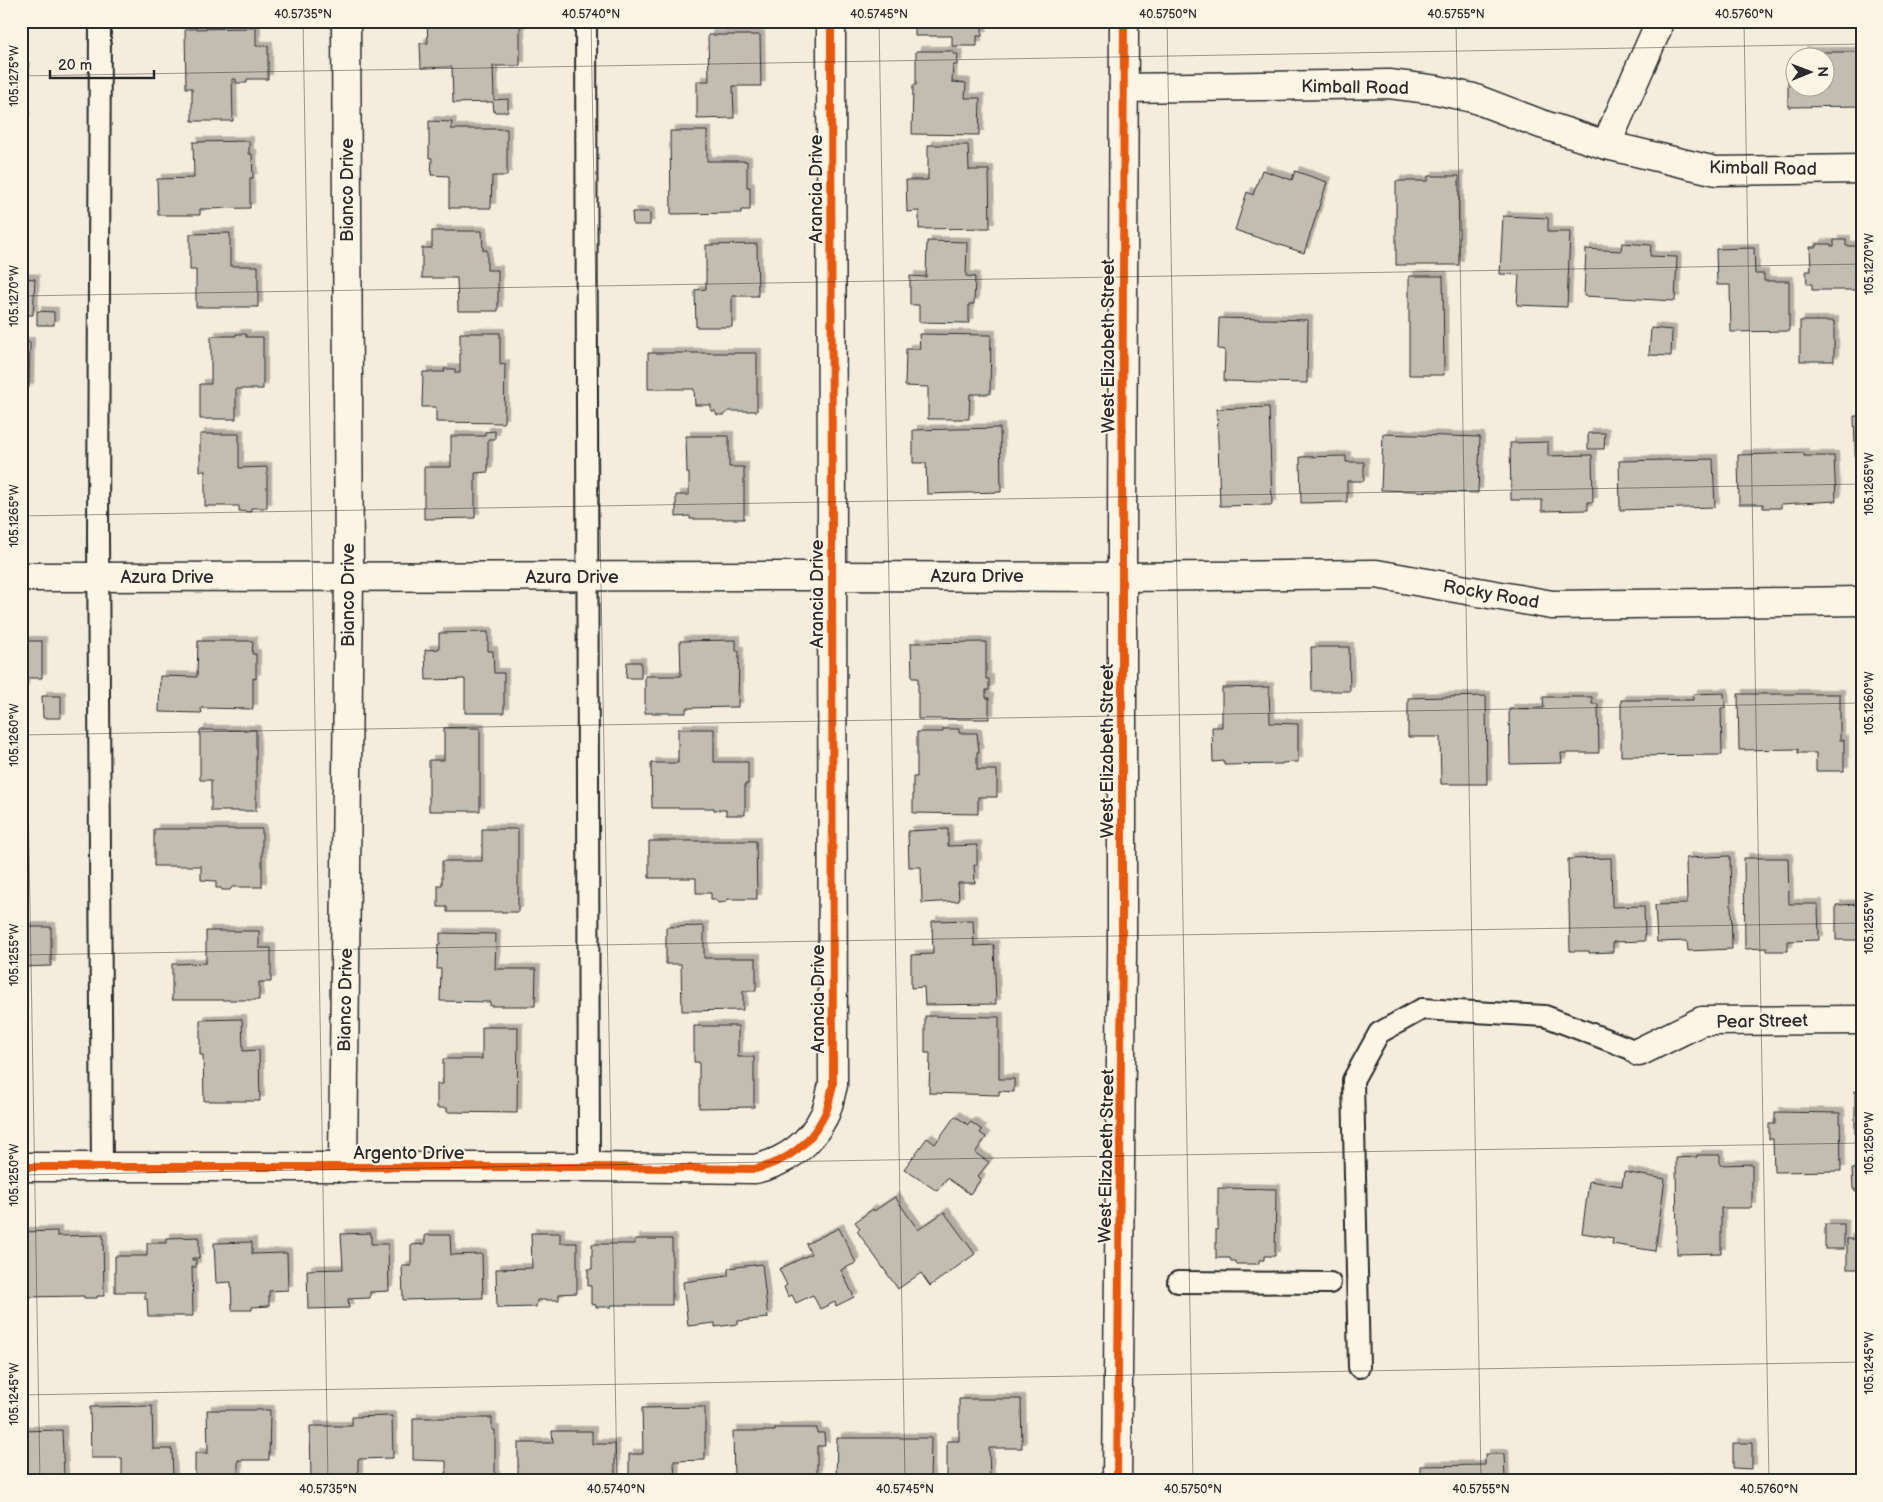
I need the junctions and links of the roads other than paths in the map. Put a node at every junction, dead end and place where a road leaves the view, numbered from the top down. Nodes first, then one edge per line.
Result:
1 (100, 21) edge
2 (346, 21) edge
3 (586, 21) edge
4 (831, 21) edge
5 (1124, 21) edge
6 (1657, 29) dead end
7 (1124, 88) junction
8 (1606, 145) junction
9 (1862, 169) edge
10 (349, 576) junction
11 (832, 576) junction
12 (21, 577) edge
13 (98, 577) junction
14 (588, 577) junction
15 (1122, 577) junction
16 (1862, 601) edge
17 (1862, 1020) edge
18 (1639, 1052) joint
19 (793, 1154) joint
20 (21, 1167) edge
21 (589, 1167) junction
22 (102, 1168) junction
23 (343, 1168) junction
24 (1178, 1282) dead end
25 (1330, 1283) dead end
26 (1359, 1367) dead end
27 (1117, 1481) edge

1 - 13 lane
2 - 10 street, Bianco Drive
3 - 14 lane
4 - 11 street, Arancia Drive
5 - 7 street, West Elizabeth Street
6 - 8 street
7 - 8 street, Kimball Road
7 - 15 street, West Elizabeth Street
8 - 9 street, Kimball Road
10 - 13 street, Azura Drive
10 - 14 street, Azura Drive
10 - 23 street, Bianco Drive
11 - 14 street, Azura Drive
11 - 15 street, Azura Drive
11 - 19 street, Arancia Drive
12 - 13 street, Azura Drive
13 - 22 lane
14 - 21 lane
15 - 16 street, Rocky Road
15 - 27 street, West Elizabeth Street
17 - 18 street, Pear Street
18 - 26 lane
19 - 21 street, Argento Drive
20 - 22 street, Argento Drive
21 - 23 street, Argento Drive
22 - 23 street, Argento Drive
24 - 25 lane

